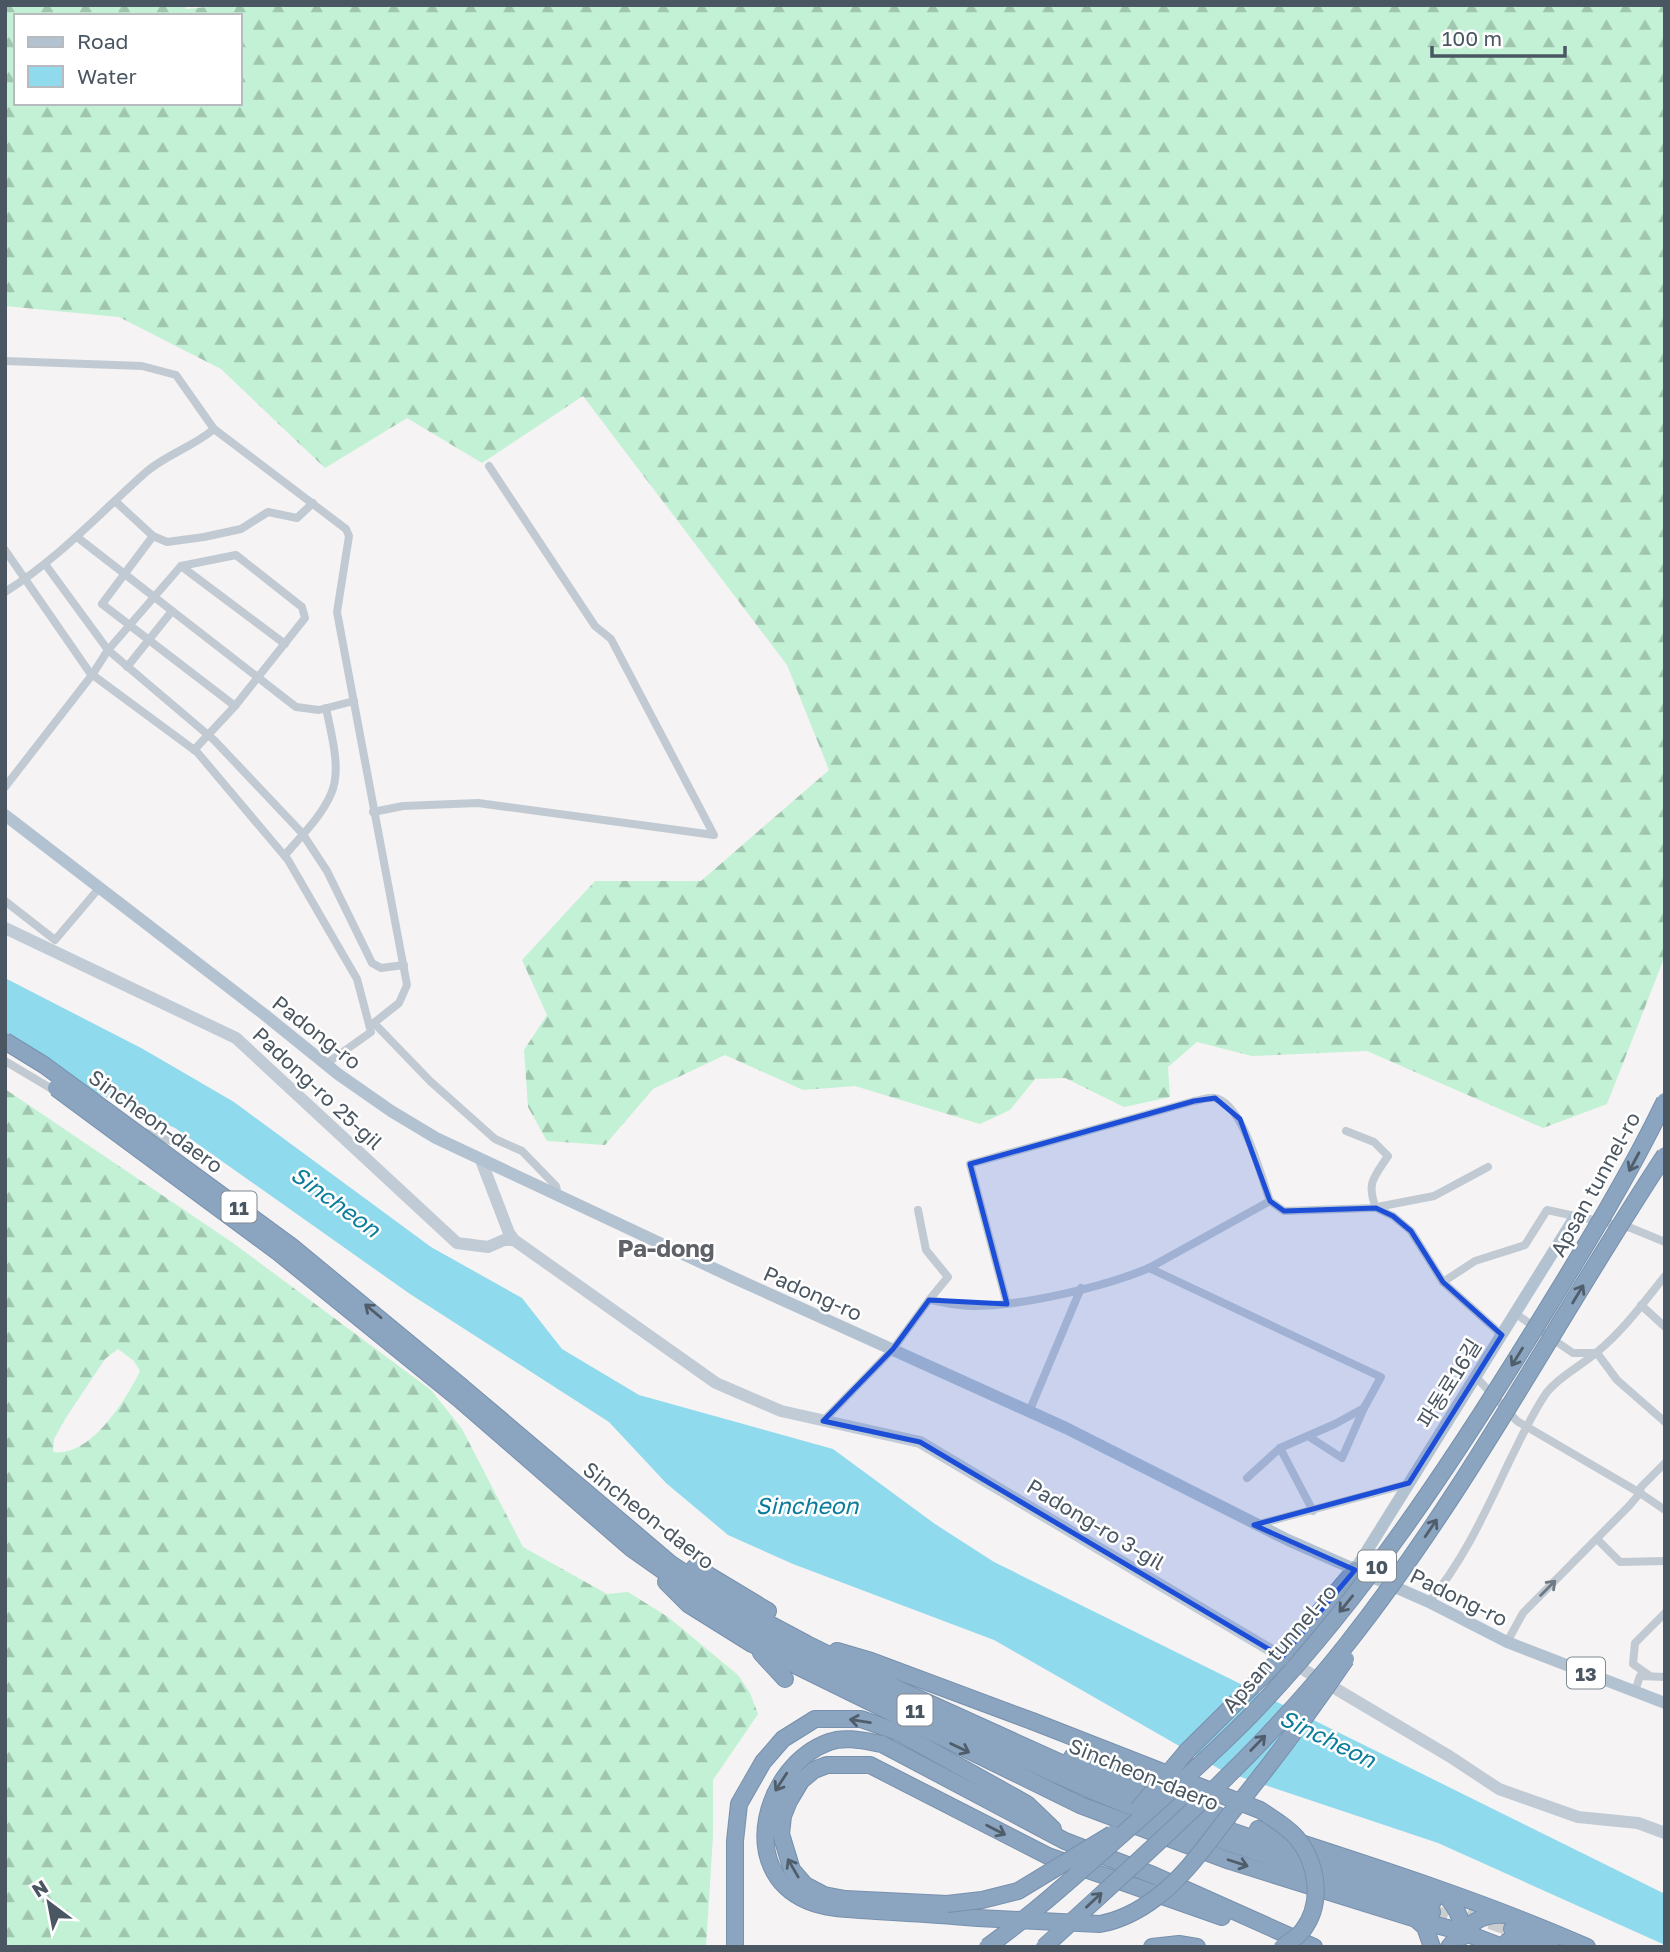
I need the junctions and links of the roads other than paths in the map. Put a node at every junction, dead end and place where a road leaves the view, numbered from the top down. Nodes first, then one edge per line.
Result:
1 (5, 361) edge
2 (214, 429) junction
3 (489, 466) dead end
4 (116, 501) junction
5 (313, 503) junction
6 (153, 536) junction
7 (77, 537) junction
8 (5, 550) edge
9 (45, 564) junction
10 (181, 566) junction
11 (124, 573) junction
12 (26, 579) junction
13 (5, 592) edge
14 (154, 597) junction
15 (172, 611) junction
16 (131, 626) junction
17 (149, 639) junction
18 (285, 644) junction
19 (108, 650) junction
20 (127, 667) junction
21 (92, 675) junction
22 (258, 678) junction
23 (354, 701) junction
24 (235, 706) junction
25 (326, 708) junction
26 (209, 736) junction
27 (194, 750) junction
28 (5, 787) edge
29 (373, 812) junction
30 (5, 815) edge
31 (303, 833) junction
32 (285, 855) junction
33 (100, 887) junction
34 (5, 901) edge
35 (5, 928) edge
36 (51, 944) junction
37 (404, 965) junction
38 (372, 1025) junction
39 (5, 1041) edge
40 (5, 1053) edge
41 (5, 1061) edge
42 (326, 1064) junction
43 (1665, 1101) edge
44 (1346, 1130) dead end
45 (171, 1141) dead end
46 (1665, 1155) edge
47 (481, 1160) junction
48 (1488, 1167) dead end
49 (558, 1195) junction
50 (1270, 1201) junction
51 (1376, 1208) junction
52 (918, 1210) dead end
53 (1575, 1217) junction
54 (514, 1240) junction
55 (1665, 1242) edge
56 (1149, 1268) junction
57 (1665, 1276) edge
58 (1443, 1282) junction
59 (1081, 1289) junction
60 (929, 1300) junction
61 (1007, 1304) junction
62 (1641, 1305) junction
63 (1665, 1327) edge
64 (1503, 1335) junction
65 (893, 1349) junction
66 (1597, 1353) junction
67 (1474, 1377) junction
68 (460, 1393) junction
69 (1364, 1408) junction
70 (1029, 1412) junction
71 (823, 1421) junction
72 (1665, 1422) edge
73 (1526, 1427) junction
74 (1308, 1436) junction
75 (1280, 1448) junction
76 (1665, 1463) edge
77 (1247, 1478) dead end
78 (1409, 1483) junction
79 (1640, 1493) junction
80 (602, 1506) junction
81 (1665, 1510) edge
82 (1313, 1511) junction
83 (1259, 1524) junction
84 (1597, 1539) junction
85 (632, 1549) junction
86 (1665, 1562) edge
87 (1355, 1570) junction
88 (1385, 1595) junction
89 (1429, 1602) junction
90 (1665, 1613) edge
91 (1507, 1642) junction
92 (752, 1644) junction
93 (837, 1651) junction
94 (1650, 1676) junction
95 (1665, 1676) edge
96 (785, 1679) dead end
97 (1635, 1691) junction
98 (839, 1702) dead end
99 (1665, 1703) edge
100 (884, 1710) junction
101 (1182, 1756) junction
102 (1119, 1776) junction
103 (1183, 1802) junction
104 (1140, 1813) junction
105 (1665, 1833) edge
106 (1065, 1840) junction
107 (1433, 1900) junction
108 (1416, 1919) junction
109 (1509, 1937) edge
110 (1461, 1939) edge
111 (736, 1947) edge
112 (986, 1947) edge
113 (1044, 1947) edge
114 (1152, 1947) edge
115 (1197, 1947) edge
116 (1282, 1947) edge
117 (1288, 1947) edge
118 (1314, 1947) edge
119 (1432, 1947) edge
120 (1449, 1947) edge
121 (1478, 1947) edge
122 (1551, 1947) edge
123 (1587, 1947) edge

1 - 2 street
2 - 4 street
2 - 5 street
3 - 29 street
4 - 6 street
4 - 7 street
5 - 6 street
5 - 23 street
6 - 11 street
7 - 9 street
7 - 11 street
8 - 12 street
9 - 12 street
9 - 19 street
10 - 14 street
10 - 18 street
10 - 18 street
11 - 14 street
11 - 16 street
12 - 13 street
12 - 21 street
14 - 15 street
14 - 16 street
15 - 17 street
15 - 22 street
16 - 17 street
16 - 19 street
17 - 20 street
17 - 24 street
18 - 22 street
19 - 20 street
19 - 21 street
20 - 26 street
21 - 27 street
21 - 28 street
22 - 24 street
22 - 25 street
23 - 25 street
23 - 29 street
24 - 26 street
25 - 31 street
26 - 27 street
26 - 31 street
27 - 32 street
29 - 37 street
30 - 33 main road, Padong-ro / 13
31 - 32 street
31 - 37 street
32 - 38 street
33 - 36 street
33 - 42 main road, Padong-ro / 13
34 - 36 street
35 - 36 street, Padong-ro 25-gil
36 - 54 street, Padong-ro 25-gil
37 - 38 street
38 - 42 street
38 - 49 street
68 -> 39 highway, Sincheon-daero / 11, bridge
40 - 68 highway, Sincheon-daero / 11, bridge
41 - 45 street
42 - 47 main road, Padong-ro / 13
43 -> 104 highway, Apsan tunnel-ro / 10, bridge
44 - 51 street
88 -> 46 highway, Apsan tunnel-ro / 10, bridge
47 - 49 main road, Padong-ro / 13
47 - 54 street
48 - 51 street
49 - 65 main road, Padong-ro / 13
50 - 51 street
50 - 56 street
50 - 61 street
51 - 58 street
52 - 60 street
53 - 55 street
53 - 58 street
53 - 64 main road, 파동로16길
54 - 71 street, Padong-ro 3-gil
56 - 59 street
56 - 69 street
57 - 62 street
58 - 64 street
59 - 61 street
59 - 70 street
60 - 61 street
60 - 65 street
62 - 63 street
62 - 66 street
64 - 66 street
64 - 67 street
65 - 70 main road, Padong-ro / 13
65 - 71 street
66 - 72 street
66 - 73 street
67 - 73 street
67 - 78 main road, 파동로16길
68 - 80 highway, Sincheon-daero / 11
68 - 85 highway, Sincheon-daero / 11
69 - 74 street
69 - 74 street
70 - 83 main road, Padong-ro / 13
71 - 105 street, Padong-ro 3-gil
73 - 79 street
73 - 89 street
74 - 75 street
75 - 77 street
75 - 82 street
76 - 79 street
78 - 82 street
78 - 87 main road, 파동로16길
79 - 81 street
79 - 84 street
80 - 93 highway, 11
80 - 107 highway, Sincheon-daero / 11
82 - 83 street
83 - 87 main road, Padong-ro / 13
84 - 86 street
91 -> 84 street
85 - 92 highway, 11
85 - 104 highway, Sincheon-daero / 11
87 - 89 main road, Padong-ro / 13
87 - 101 highway, bridge
106 -> 88 highway, bridge
113 -> 88 highway, Apsan tunnel-ro / 10, bridge
89 - 91 main road, Padong-ro / 13
90 - 94 street
91 - 97 main road, Padong-ro / 13
92 - 96 highway
92 - 100 highway, 11
93 - 102 highway, 11
93 - 116 highway, bridge
94 - 95 street
94 - 97 street
97 - 99 main road, Padong-ro / 13
98 - 100 highway
100 -> 108 highway, 11
101 - 102 highway
101 - 103 highway
101 - 104 highway, bridge
102 - 103 highway, 11
103 - 107 highway, 11
104 - 107 highway, Sincheon-daero / 11
104 - 112 highway, Apsan tunnel-ro / 10, bridge
104 -> 117 highway, bridge
106 -> 111 highway
106 - 118 highway
107 - 108 highway
107 - 109 highway, 11
107 - 110 highway
108 - 110 highway, 11
108 - 119 highway
109 - 110 highway, 11
109 - 110 highway
109 - 121 highway
109 - 122 highway, 11
109 - 123 highway, 11
110 - 120 highway
114 - 115 highway

